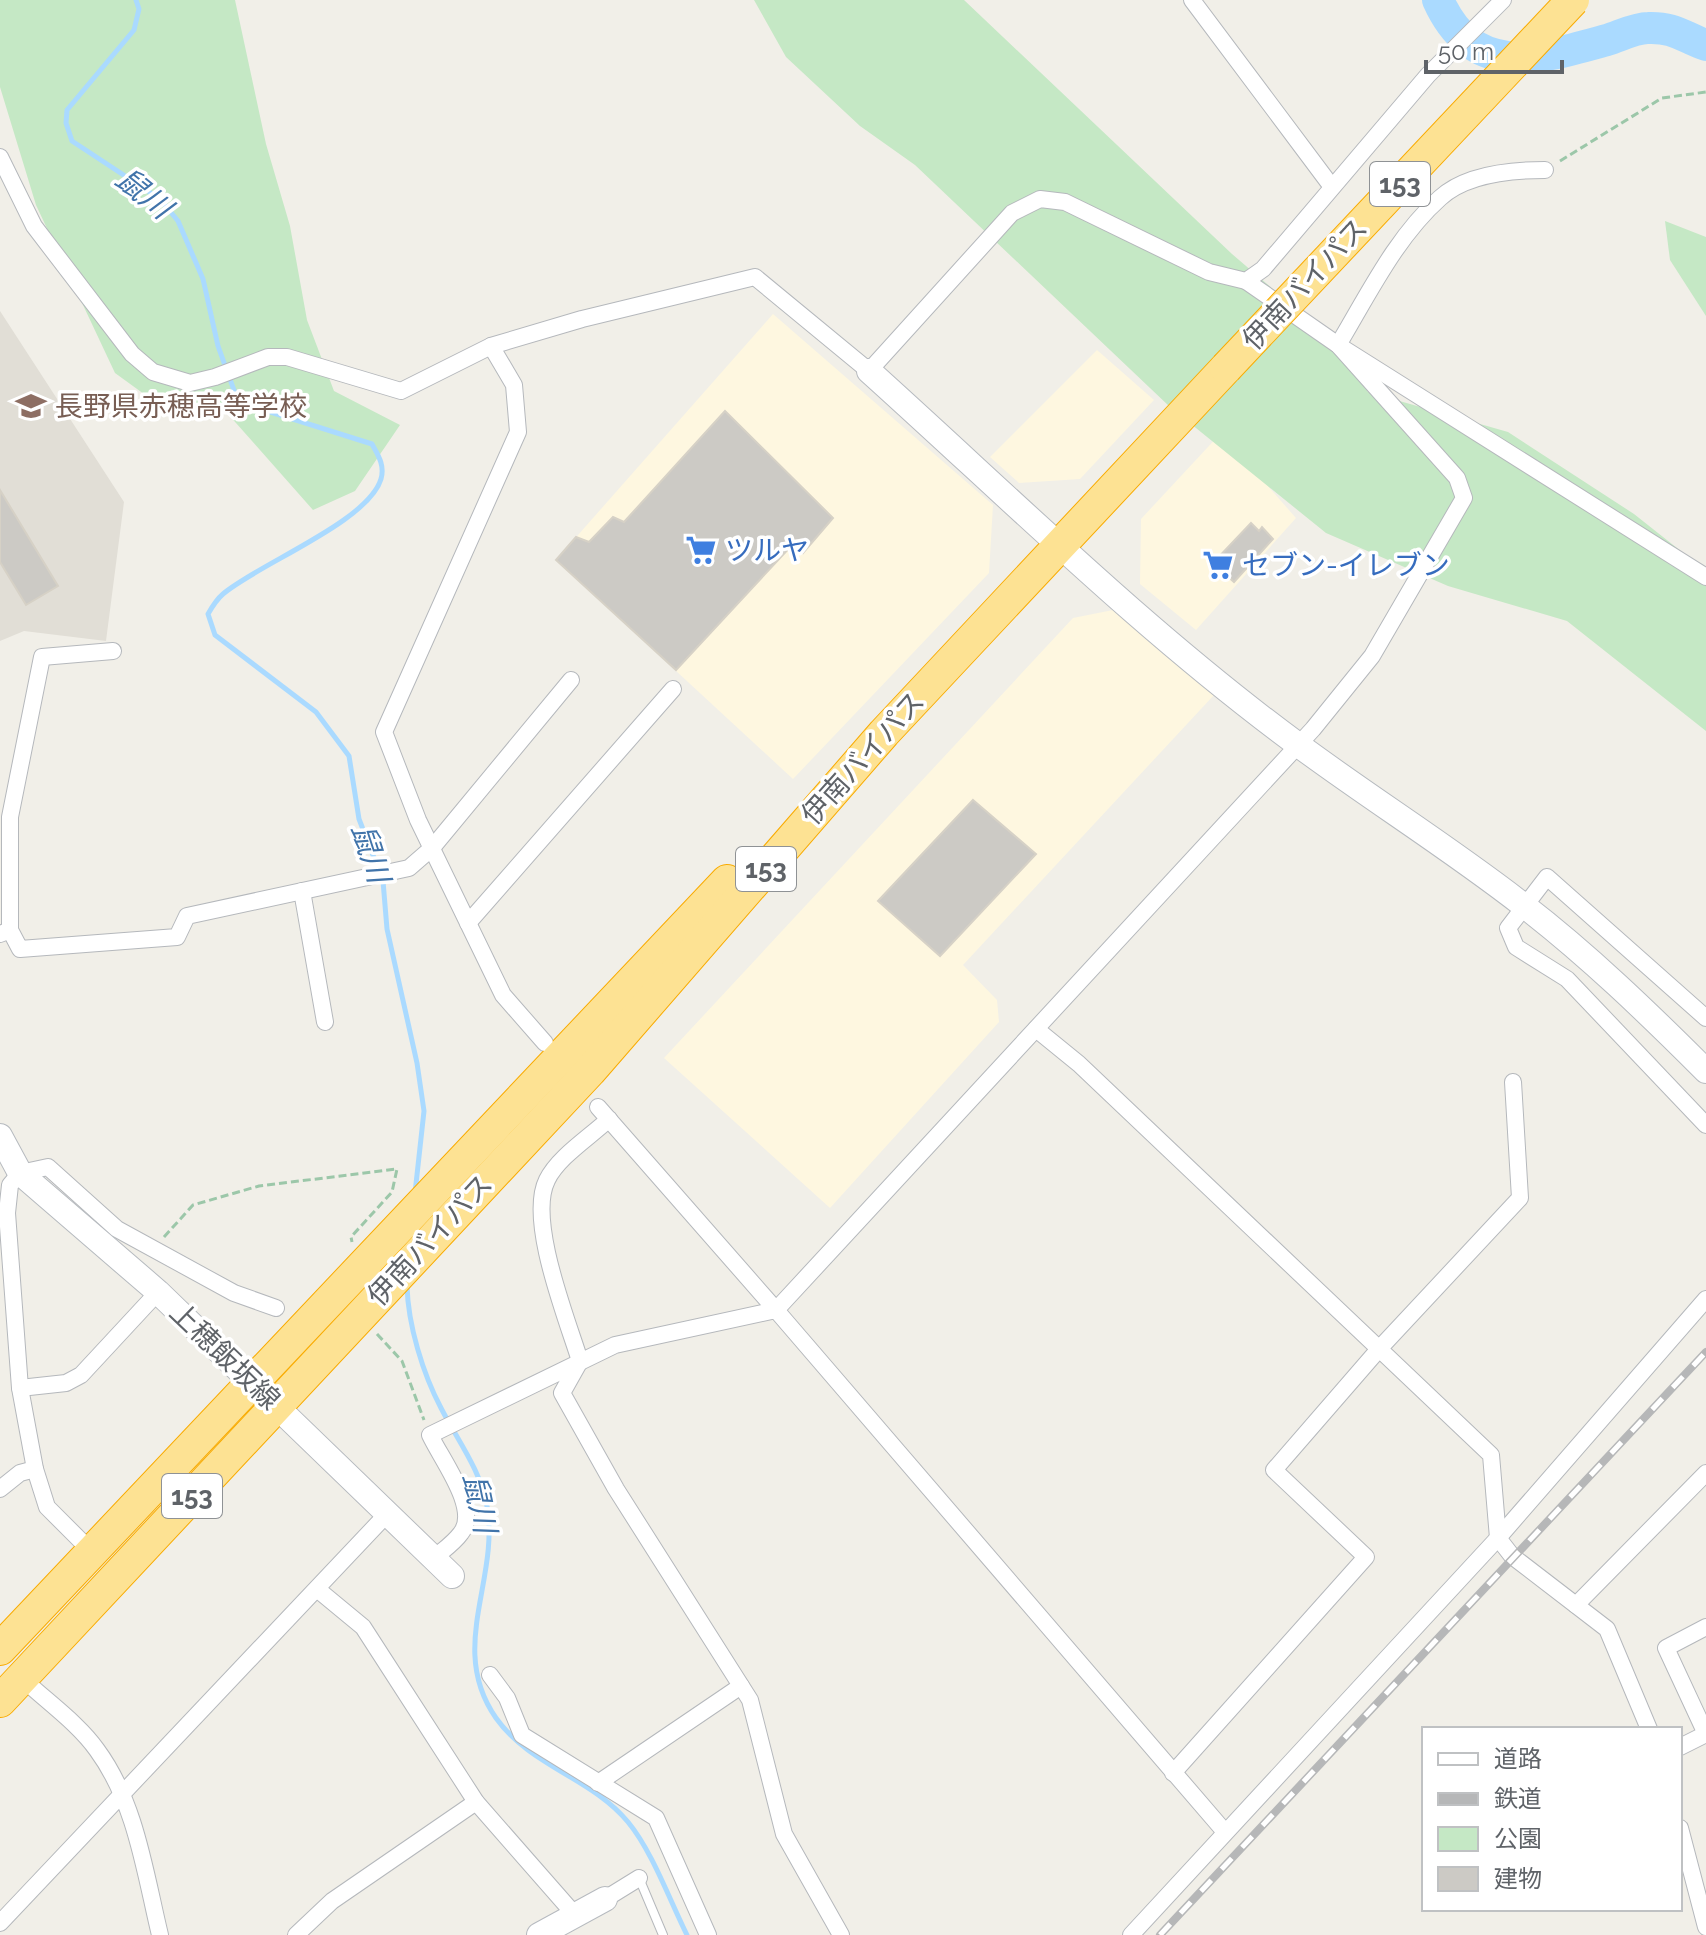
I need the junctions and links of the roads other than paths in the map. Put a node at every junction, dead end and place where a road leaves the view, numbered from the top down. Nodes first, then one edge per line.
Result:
1 (1192, 0) edge
2 (1503, 0) edge
3 (1560, 0) edge
4 (1573, 0) edge
5 (0, 157) edge
6 (1545, 170) road end
7 (1332, 187) junction
8 (1246, 281) junction
9 (1338, 345) junction
10 (491, 346) junction
11 (1221, 364) junction
12 (869, 371) junction
13 (1055, 538) junction
14 (1706, 577) edge
15 (113, 651) dead end
16 (571, 680) dead end
17 (673, 689) dead end
18 (1297, 744) junction
19 (432, 848) junction
20 (302, 891) junction
21 (1525, 906) junction
22 (468, 923) junction
23 (5, 932) edge
24 (1706, 1018) edge
25 (325, 1022) dead end
26 (1036, 1029) junction
27 (545, 1043) dead end
28 (1706, 1071) edge
29 (1513, 1082) dead end
30 (1706, 1125) edge
31 (0, 1136) edge
32 (20, 1173) junction
33 (463, 1183) junction
34 (158, 1292) junction
35 (1706, 1299) edge
36 (276, 1308) dead end
37 (776, 1310) junction
38 (1379, 1349) junction
39 (580, 1361) junction
40 (20, 1388) junction
41 (265, 1395) junction
42 (35, 1469) junction
43 (1706, 1473) edge
44 (2, 1485) edge
45 (387, 1514) junction
46 (1498, 1538) junction
47 (92, 1552) junction
48 (433, 1559) junction
49 (452, 1576) dead end
50 (317, 1589) junction
51 (1576, 1605) junction
52 (1706, 1627) edge
53 (0, 1649) edge
54 (490, 1675) dead end
55 (741, 1686) junction
56 (11, 1690) edge
57 (1648, 1727) edge
58 (1682, 1746) edge
59 (1173, 1773) junction
60 (598, 1783) junction
61 (122, 1795) junction
62 (476, 1802) junction
63 (1225, 1832) junction
64 (1682, 1836) edge
65 (639, 1878) joint
66 (605, 1899) joint
67 (575, 1915) junction
68 (0, 1923) edge
69 (1706, 1927) edge
70 (160, 1935) edge
71 (296, 1935) edge
72 (539, 1935) edge
73 (663, 1935) edge
74 (708, 1935) edge
75 (841, 1935) edge
76 (1131, 1935) edge

1 - 7 street
2 - 7 street
3 - 11 highway, 伊南バイパス / 153
4 - 11 highway, 伊南バイパス / 153, bridge
5 - 10 street
6 - 9 street
7 - 8 street
8 - 9 street
8 - 12 street
9 - 14 street
9 - 18 street
10 - 12 street
10 - 19 street
11 - 13 highway, 伊南バイパス / 153
12 - 13 street
13 - 18 street
13 - 33 highway, 伊南バイパス / 153
15 - 23 street
16 - 19 street
17 - 22 street
18 - 21 street
18 - 26 street
19 - 20 street
19 - 22 street
20 - 23 street
20 - 25 street
21 - 24 street
21 - 28 street
21 - 30 street
22 - 27 street
26 - 37 street
26 - 38 street
29 - 38 street
31 - 32 street, 上穂飯坂線
32 - 34 street, 上穂飯坂線
32 - 36 street
32 - 40 street
33 - 41 highway, 伊南バイパス / 153
33 - 41 highway, 伊南バイパス / 153
34 - 40 street
34 - 41 street, 上穂飯坂線
35 - 46 street
37 - 39 street
37 - 39 street
37 - 59 street
38 - 46 street
38 - 59 street
39 - 48 street
39 - 55 street
40 - 42 street
41 - 45 street, 上穂飯坂線
41 - 47 highway, 伊南バイパス / 153
41 - 56 highway, 伊南バイパス / 153
42 - 44 street
42 - 47 street
43 - 51 street
45 - 48 street, 上穂飯坂線
45 - 50 street
46 - 51 street
46 - 63 street
47 - 53 highway, 伊南バイパス / 153
48 - 49 street, 上穂飯坂線
50 - 61 street
50 - 62 street
51 - 57 street
52 - 58 street
54 - 60 street
55 - 60 street
55 - 75 street
56 - 61 street
59 - 63 street
60 - 74 street
61 - 68 street
61 - 70 street
62 - 67 street
62 - 71 street
63 - 76 street
64 - 69 street
65 - 66 street
65 - 73 lane
66 - 67 street
67 - 72 street

